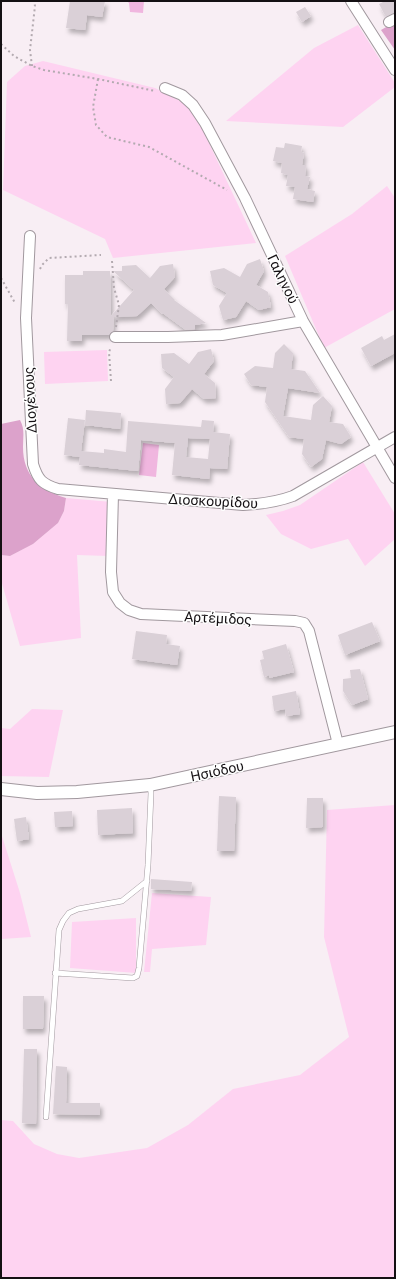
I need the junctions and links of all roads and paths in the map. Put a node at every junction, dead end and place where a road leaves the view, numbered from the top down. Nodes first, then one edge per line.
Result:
1 (34, 1) edge
2 (351, 1) edge
3 (1, 44) edge
4 (32, 66) junction
5 (395, 70) edge
6 (98, 79) junction
7 (165, 88) joint
8 (245, 198) junction
9 (30, 236) dead end
10 (102, 255) dead end
11 (112, 261) dead end
12 (40, 271) dead end
13 (1, 278) edge
14 (26, 318) junction
15 (303, 321) junction
16 (115, 337) junction
17 (110, 381) dead end
18 (395, 437) edge
19 (377, 448) junction
20 (395, 478) edge
21 (41, 481) joint
22 (113, 494) junction
23 (395, 732) edge
24 (338, 744) junction
25 (150, 785) junction
26 (1, 790) edge
27 (146, 881) junction
28 (55, 973) junction
29 (46, 1117) dead end

1 - 4 path
2 - 5 street
3 - 4 path
4 - 6 path
6 - 7 path
6 - 8 path
7 - 8 street, Γαληνού
8 - 15 street, Γαληνού
9 - 14 street, Διογένους
10 - 12 path
11 - 16 path
13 - 14 path
14 - 21 street, Διογένους
15 - 16 street
15 - 19 street, Γαληνού
16 - 17 path
18 - 19 street, Διοσκουρίδου
19 - 20 street, Γαληνού
19 - 22 street, Διοσκουρίδου
21 - 22 street, Διοσκουρίδου
22 - 24 street, Αρτέμιδος
23 - 24 street, Ησιόδου
24 - 25 street, Ησιόδου
25 - 26 street, Ησιόδου
25 - 27 lane
27 - 28 lane
27 - 28 lane
28 - 29 lane

